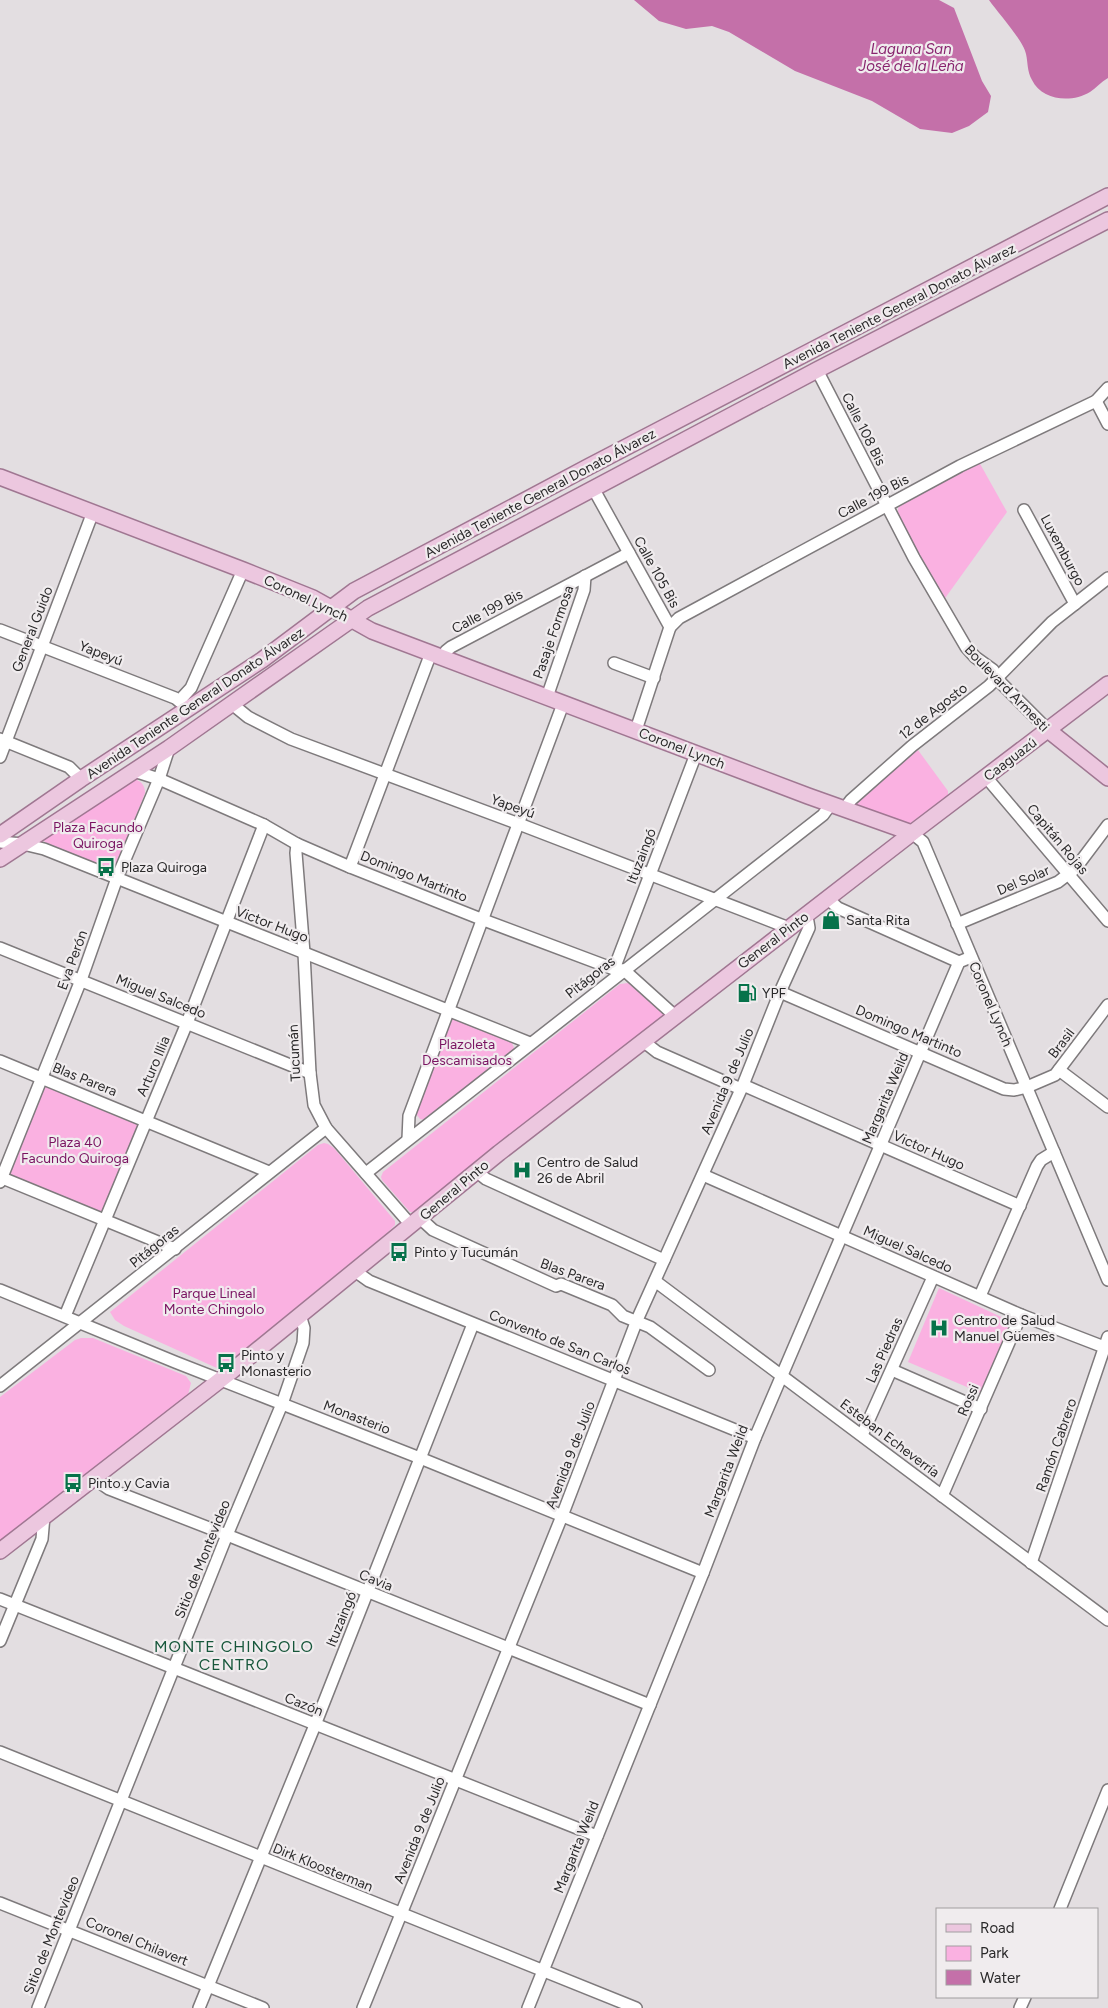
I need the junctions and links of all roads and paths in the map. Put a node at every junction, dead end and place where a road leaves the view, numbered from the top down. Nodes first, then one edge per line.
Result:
1 (1108, 196) edge
2 (1108, 220) edge
3 (817, 370) junction
4 (1108, 388) edge
5 (1096, 401) junction
6 (1108, 424) edge
7 (0, 477) edge
8 (593, 488) junction
9 (887, 505) junction
10 (1024, 510) dead end
11 (93, 512) junction
12 (629, 552) junction
13 (243, 570) junction
14 (585, 576) junction
15 (1108, 578) edge
16 (1074, 604) junction
17 (942, 607) joint
18 (332, 609) junction
19 (351, 619) junction
20 (670, 627) junction
21 (0, 630) edge
22 (42, 646) junction
23 (437, 656) junction
24 (614, 663) dead end
25 (654, 678) junction
26 (998, 678) junction
27 (1108, 684) edge
28 (191, 688) junction
29 (547, 697) junction
30 (201, 700) junction
31 (184, 704) junction
32 (232, 704) junction
33 (563, 704) junction
34 (636, 730) junction
35 (1048, 730) junction
36 (3, 741) edge
37 (169, 748) junction
38 (696, 754) junction
39 (0, 757) edge
40 (134, 771) junction
41 (384, 774) junction
42 (986, 777) junction
43 (1108, 778) edge
44 (82, 779) junction
45 (159, 779) junction
46 (838, 806) junction
47 (519, 824) junction
48 (264, 825) junction
49 (1108, 825) edge
50 (912, 833) junction
51 (0, 836) edge
52 (0, 842) edge
53 (24, 844) junction
54 (297, 844) junction
55 (0, 859) edge
56 (350, 867) junction
57 (649, 874) junction
58 (1068, 876) junction
59 (117, 878) junction
60 (827, 898) junction
61 (714, 899) junction
62 (805, 916) junction
63 (481, 919) junction
64 (1108, 921) edge
65 (227, 922) junction
66 (957, 924) junction
67 (789, 928) junction
68 (0, 948) edge
69 (304, 953) junction
70 (971, 957) junction
71 (959, 962) junction
72 (619, 969) junction
73 (81, 980) junction
74 (780, 992) junction
75 (1108, 1005) edge
76 (448, 1008) junction
77 (675, 1016) junction
78 (187, 1023) junction
79 (643, 1041) junction
80 (530, 1042) junction
81 (921, 1052) junction
82 (0, 1061) edge
83 (1059, 1070) junction
84 (310, 1073) junction
85 (41, 1077) junction
86 (742, 1087) junction
87 (1028, 1087) junction
88 (1108, 1107) edge
89 (146, 1121) junction
90 (326, 1128) junction
91 (408, 1140) junction
92 (882, 1145) junction
93 (1054, 1152) junction
94 (476, 1171) junction
95 (269, 1172) junction
96 (366, 1173) junction
97 (703, 1175) junction
98 (1, 1179) edge
99 (1020, 1206) junction
100 (106, 1220) junction
101 (415, 1222) junction
102 (841, 1236) junction
103 (175, 1249) junction
104 (664, 1260) junction
105 (356, 1271) junction
106 (933, 1277) junction
107 (655, 1280) junction
108 (1108, 1280) edge
109 (0, 1290) edge
110 (980, 1296) junction
111 (1021, 1315) junction
112 (65, 1316) junction
113 (300, 1316) junction
114 (637, 1320) junction
115 (81, 1323) junction
116 (473, 1324) junction
117 (1106, 1342) edge
118 (709, 1370) dead end
119 (892, 1370) junction
120 (781, 1376) junction
121 (221, 1379) junction
122 (614, 1380) junction
123 (0, 1386) edge
124 (282, 1404) junction
125 (981, 1409) junction
126 (862, 1435) junction
127 (755, 1438) junction
128 (420, 1458) junction
129 (93, 1478) junction
130 (942, 1496) junction
131 (44, 1516) junction
132 (562, 1516) junction
133 (227, 1535) junction
134 (0, 1551) edge
135 (1031, 1563) junction
136 (703, 1573) junction
137 (367, 1593) junction
138 (0, 1599) edge
139 (14, 1605) junction
140 (1108, 1620) edge
141 (0, 1641) edge
142 (508, 1649) junction
143 (174, 1668) junction
144 (650, 1704) junction
145 (315, 1725) junction
146 (0, 1752) edge
147 (455, 1781) junction
148 (1108, 1790) edge
149 (121, 1801) junction
150 (597, 1836) junction
151 (260, 1857) junction
152 (0, 1902) edge
153 (1060, 1908) edge
154 (402, 1915) junction
155 (69, 1930) junction
156 (542, 1971) junction
157 (208, 1986) junction
158 (38, 2008) edge
159 (199, 2008) edge
160 (263, 2008) edge
161 (363, 2008) edge
162 (528, 2008) edge
163 (636, 2008) edge

1 - 18 main road, Avenida Teniente General Donato Álvarez
2 - 3 main road, Avenida Teniente General Donato Álvarez
3 - 8 main road, Avenida Teniente General Donato Álvarez
3 - 9 street, Calle 108 Bis
4 - 5 street
5 - 6 street
5 - 9 street, Calle 199 Bis
7 - 11 main road, Coronel Lynch
8 - 12 street, Calle 105 Bis
8 - 19 main road, Avenida Teniente General Donato Álvarez
9 - 17 street, Calle 108 Bis
9 - 20 street, Calle 199 Bis
10 - 16 street, Luxemburgo
11 - 13 main road, Coronel Lynch
11 - 22 street, General Guido
12 - 14 street, Calle 199 Bis
12 - 20 street, Calle 105 Bis
13 - 18 main road, Coronel Lynch
13 - 28 street
14 - 23 street, Calle 199 Bis
14 - 29 street, Pasaje Formosa
15 - 16 street, 12 de Agosto
16 - 26 street, 12 de Agosto
17 - 26 street, Boulevard Armesti
18 - 19 main road, Coronel Lynch
18 - 30 main road, Avenida Teniente General Donato Álvarez
19 - 23 main road, Coronel Lynch
19 - 32 main road, Avenida Teniente General Donato Álvarez
20 - 25 street, Calle 105 Bis
21 - 22 street, Yapeyú
22 - 31 street, Yapeyú
22 - 36 street, General Guido
23 - 29 main road, Coronel Lynch
23 - 41 street
24 - 25 street
25 - 34 street, Calle 105 Bis
26 - 35 street, Boulevard Armesti
26 - 46 street, 12 de Agosto
27 - 35 main road, Caaguazú
28 - 30 street
28 - 31 street
29 - 33 main road, Coronel Lynch
30 - 31 main road, Avenida Teniente General Donato Álvarez
31 - 44 main road, Avenida Teniente General Donato Álvarez
32 - 37 main road, Avenida Teniente General Donato Álvarez
32 - 41 street, Yapeyú
33 - 34 main road, Coronel Lynch
33 - 47 street
34 - 38 main road, Coronel Lynch
35 - 42 main road, Caaguazú
35 - 43 main road, Boulevard Armesti
36 - 39 street, General Guido
36 - 44 street
37 - 40 main road, Avenida Teniente General Donato Álvarez
37 - 45 street, Eva Perón
38 - 46 main road, Coronel Lynch
38 - 57 street, Ituzaingó
40 - 45 street, Domingo Martinto
40 - 53 main road, Avenida Teniente General Donato Álvarez
41 - 47 street, Yapeyú
41 - 56 street
42 - 50 main road, Caaguazú
42 - 58 street, Capitán Rojas
44 - 51 main road, Avenida Teniente General Donato Álvarez
45 - 48 street, Domingo Martinto
45 - 59 street, Eva Perón
46 - 50 main road, Coronel Lynch
46 - 61 street, Pitágoras
47 - 57 street, Yapeyú
47 - 63 street
48 - 54 street, Domingo Martinto
48 - 65 street, Arturo Illia
49 - 58 street, Del Solar
50 - 60 main road, General Pinto
50 - 66 street, Coronel Lynch
52 - 53 street, Victor Hugo
53 - 55 main road, Avenida Teniente General Donato Álvarez
53 - 59 street, Victor Hugo
54 - 56 street, Domingo Martinto
54 - 69 street, Tucumán
56 - 63 street, Domingo Martinto
57 - 61 street, Yapeyú
57 - 72 street, Ituzaingó
58 - 64 street, Capitán Rojas
58 - 66 street, Del Solar
59 - 65 street, Victor Hugo
59 - 73 street, Eva Perón
60 - 62 main road, General Pinto
60 - 71 street
61 - 67 street, Yapeyú
61 - 72 street, Pitágoras
62 - 67 main road, General Pinto
62 - 74 street, Avenida 9 de Julio
63 - 72 street, Domingo Martinto
63 - 76 street
65 - 69 street, Victor Hugo
65 - 78 street, Arturo Illia
66 - 70 street, Coronel Lynch
67 - 77 main road, General Pinto
68 - 73 street, Miguel Salcedo
69 - 76 street, Victor Hugo
69 - 84 street, Tucumán
70 - 71 street
70 - 87 street, Coronel Lynch
71 - 81 street, Margarita Weild
72 - 77 street, Domingo Martinto
72 - 80 street, Pitágoras
73 - 78 street, Miguel Salcedo
73 - 85 street, Eva Perón
74 - 81 street, Domingo Martinto
74 - 86 street, Avenida 9 de Julio
75 - 83 street, Brasil
76 - 80 street, Victor Hugo
76 - 91 street
77 - 79 main road, General Pinto
78 - 84 street, Miguel Salcedo
78 - 89 street, Arturo Illia
79 - 86 street, Victor Hugo
79 - 94 main road, General Pinto
80 - 91 street, Pitágoras
81 - 87 street, Domingo Martinto
81 - 92 street, Margarita Weild
82 - 85 street, Blas Parera
83 - 87 street, Brasil
83 - 88 street
84 - 90 street, Tucumán
85 - 89 street, Blas Parera
85 - 98 street, Eva Perón
86 - 92 street, Victor Hugo
86 - 97 street, Avenida 9 de Julio
87 - 93 street, Coronel Lynch
89 - 95 street, Blas Parera
89 - 100 street, Arturo Illia
90 - 95 street, Pitágoras
90 - 96 street, Tucumán
91 - 96 street, Pitágoras
92 - 99 street, Victor Hugo
92 - 102 street, Margarita Weild
93 - 99 street
93 - 108 street, Coronel Lynch
94 - 101 main road, General Pinto
94 - 104 street
95 - 103 street, Pitágoras
96 - 101 street, Tucumán
97 - 102 street, Miguel Salcedo
97 - 104 street, Avenida 9 de Julio
98 - 100 street
99 - 110 street
100 - 103 street
100 - 112 street, Arturo Illia
101 - 105 main road, General Pinto
101 - 114 street, Blas Parera
102 - 106 street, Miguel Salcedo
102 - 120 street, Margarita Weild
103 - 115 street, Pitágoras
104 - 107 street, Avenida 9 de Julio
105 - 113 main road, General Pinto
105 - 116 street, Convento de San Carlos
106 - 110 street, Miguel Salcedo
106 - 119 street, Las Piedras
107 - 114 street, Avenida 9 de Julio
107 - 120 street, Esteban Echeverría
109 - 112 street, Monasterio
110 - 111 street, Miguel Salcedo
111 - 117 street, Miguel Salcedo
111 - 125 street, Rossi
112 - 115 street, Monasterio
113 - 121 main road, General Pinto
113 - 124 street, Sitio de Montevideo
114 - 118 street, Blas Parera
114 - 122 street, Avenida 9 de Julio
115 - 121 street, Monasterio
115 - 123 street, Pitágoras
116 - 122 street, Convento de San Carlos
116 - 128 street, Ituzaingó
117 - 135 street, Ramón Cabrero
119 - 125 street
119 - 126 street, Las Piedras
120 - 126 street, Esteban Echeverría
120 - 127 street, Margarita Weild
121 - 124 street, Monasterio
121 - 129 main road, General Pinto
122 - 127 street, Convento de San Carlos
122 - 132 street, Avenida 9 de Julio
124 - 128 street, Monasterio
124 - 133 street, Sitio de Montevideo
125 - 130 street, Rossi
126 - 130 street, Esteban Echeverría
127 - 136 street, Margarita Weild
128 - 132 street, Monasterio
128 - 137 street, Ituzaingó
129 - 131 main road, General Pinto
129 - 133 street, Cavia
130 - 135 street, Esteban Echeverría
131 - 134 main road, General Pinto
131 - 139 street
132 - 136 street, Monasterio
132 - 142 street, Avenida 9 de Julio
133 - 137 street, Cavia
133 - 143 street, Sitio de Montevideo
135 - 140 street, Esteban Echeverría
136 - 144 street, Margarita Weild
137 - 142 street, Cavia
137 - 145 street, Ituzaingó
138 - 139 street, Cazón
139 - 141 street
139 - 143 street, Cazón
142 - 144 street, Cavia
142 - 147 street, Avenida 9 de Julio
143 - 145 street, Cazón
143 - 149 street, Sitio de Montevideo
144 - 150 street, Margarita Weild
145 - 147 street, Cazón
145 - 151 street, Ituzaingó
146 - 149 street, Dirk Kloosterman
147 - 150 street, Cazón
147 - 154 street, Avenida 9 de Julio
148 - 153 street
149 - 151 street, Dirk Kloosterman
149 - 155 street, Sitio de Montevideo
150 - 156 street, Margarita Weild
151 - 154 street, Dirk Kloosterman
151 - 157 street, Ituzaingó
152 - 155 street, Coronel Chilavert
154 - 156 street, Dirk Kloosterman
154 - 161 street, Avenida 9 de Julio
155 - 157 street, Coronel Chilavert
155 - 158 street, Sitio de Montevideo
156 - 162 street, Margarita Weild
156 - 163 street, Dirk Kloosterman
157 - 159 street, Ituzaingó
157 - 160 street, Coronel Chilavert

